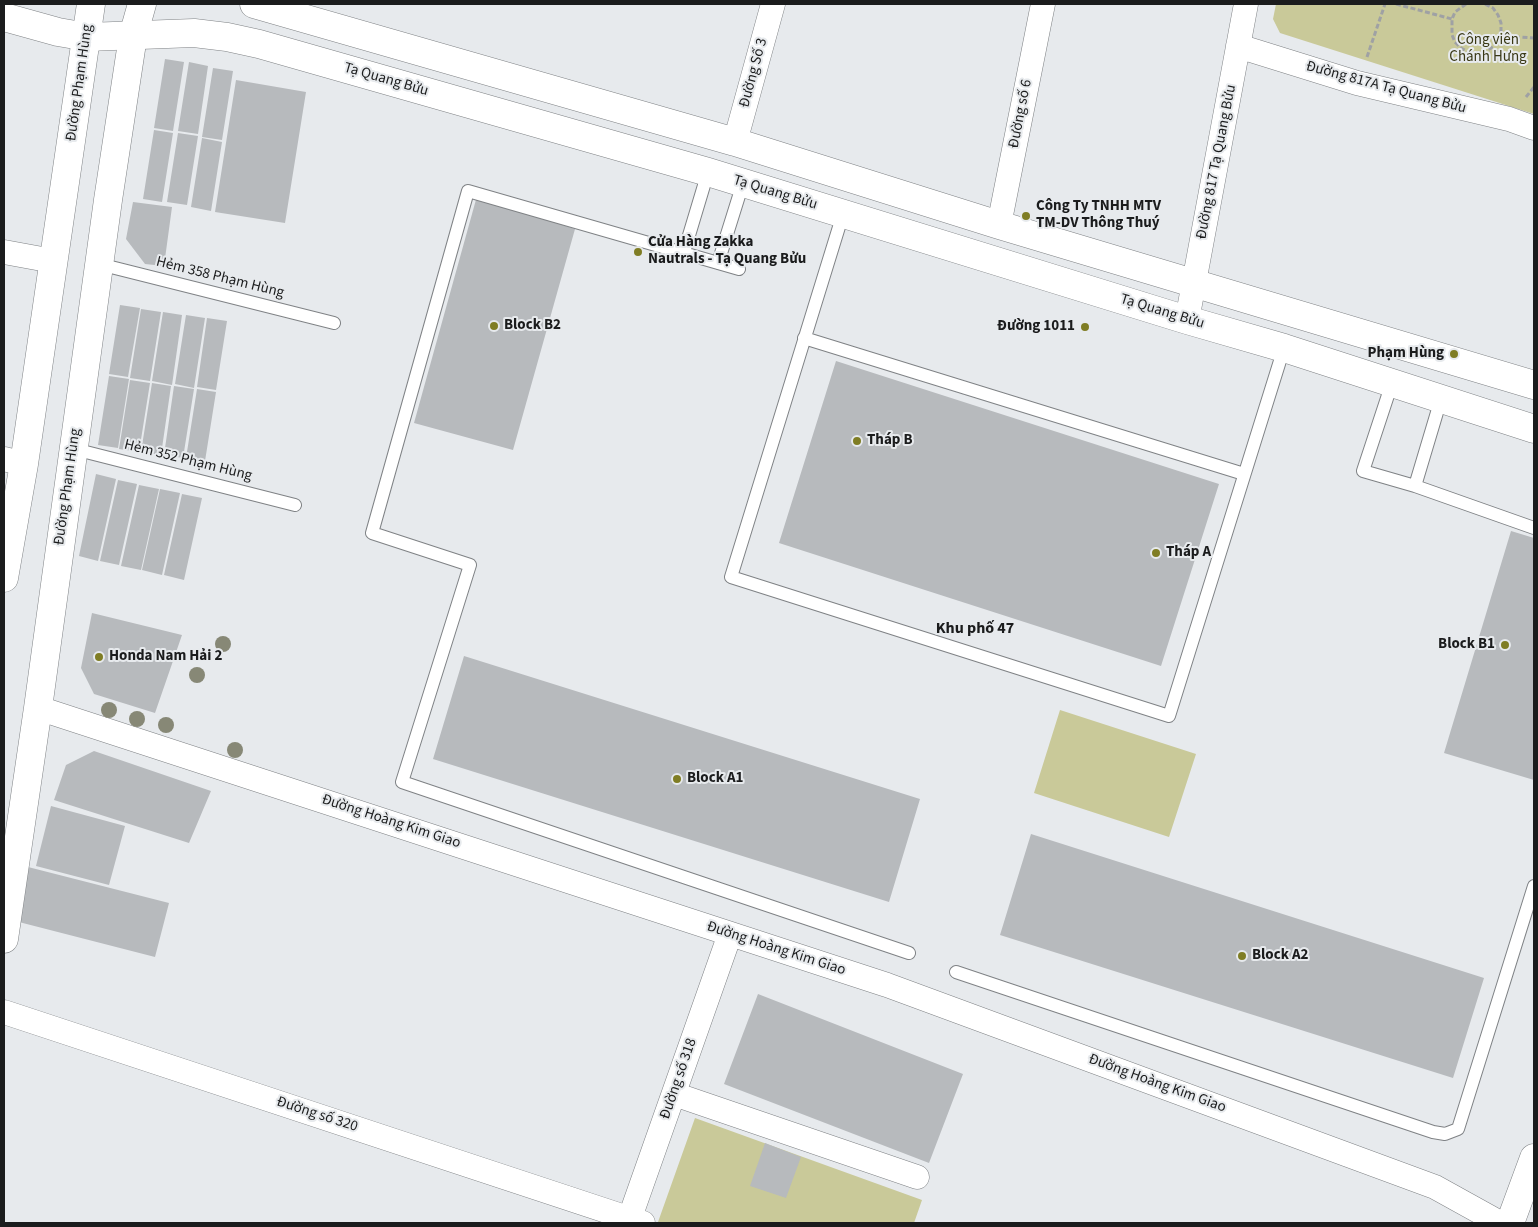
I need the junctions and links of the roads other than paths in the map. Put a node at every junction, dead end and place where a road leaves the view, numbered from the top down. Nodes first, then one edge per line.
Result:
1 (91, 4) edge
2 (142, 4) edge
3 (254, 4) edge
4 (773, 4) edge
5 (1043, 4) edge
6 (1246, 4) edge
7 (4, 17) edge
8 (134, 36) junction
9 (87, 37) junction
10 (1238, 46) junction
11 (1534, 128) edge
12 (736, 142) junction
13 (726, 177) junction
14 (843, 214) junction
15 (999, 225) junction
16 (4, 252) edge
17 (684, 252) junction
18 (53, 261) junction
19 (718, 263) junction
20 (99, 264) junction
21 (739, 269) dead end
22 (1194, 282) junction
23 (1187, 320) junction
24 (334, 323) dead end
25 (804, 338) junction
26 (1284, 348) junction
27 (1392, 383) junction
28 (1534, 385) edge
29 (1441, 399) junction
30 (1534, 429) edge
31 (74, 449) junction
32 (14, 462) edge
33 (1244, 474) junction
34 (1415, 486) junction
35 (295, 505) dead end
36 (1534, 528) edge
37 (4, 578) edge
38 (38, 708) junction
39 (1534, 886) edge
40 (730, 934) junction
41 (4, 939) edge
42 (908, 953) dead end
43 (956, 972) dead end
44 (4, 1012) edge
45 (674, 1094) junction
46 (1534, 1158) edge
47 (917, 1177) dead end
48 (634, 1222) edge
49 (1500, 1223) edge
50 (1510, 1223) edge

1 - 9 main road, Đường Phạm Hùng
2 - 8 main road
3 - 12 main road
4 - 12 street, Đường Số 3
5 - 15 street, Đường số 6
6 - 10 street, Đường 817 Tạ Quang Bửu
7 - 9 main road, Tạ Quang Bửu
8 - 9 main road, Tạ Quang Bửu
8 - 13 main road, Tạ Quang Bửu
8 - 20 main road, Đường Phạm Hùng
9 - 18 main road, Đường Phạm Hùng
10 - 11 street, Đường 817A Tạ Quang Bửu
10 - 22 street, Đường 817 Tạ Quang Bửu
12 - 13 main road
12 - 15 main road
13 - 14 main road, Tạ Quang Bửu
13 - 17 lane
13 - 19 lane
14 - 23 main road, Tạ Quang Bửu
14 - 25 lane
15 - 22 main road
16 - 18 street
17 - 19 lane
17 - 42 lane
18 - 32 main road, Đường Phạm Hùng
19 - 21 lane
20 - 24 lane, Hẻm 358 Phạm Hùng
20 - 31 main road, Đường Phạm Hùng
22 - 23 street, Đường 817 Tạ Quang Bửu
22 - 28 main road
23 - 26 main road, Tạ Quang Bửu
25 - 33 lane
25 - 33 lane
26 - 27 main road, Tạ Quang Bửu
26 - 33 lane
27 - 29 main road, Tạ Quang Bửu
27 - 34 lane
29 - 30 main road, Tạ Quang Bửu
29 - 34 lane
31 - 35 lane, Hẻm 352 Phạm Hùng
31 - 38 main road, Đường Phạm Hùng
32 - 37 main road, Đường Phạm Hùng
34 - 36 lane
38 - 40 street, Đường Hoàng Kim Giao
38 - 41 main road, Đường Phạm Hùng
39 - 43 lane
40 - 45 street, Đường số 318
40 - 49 street, Đường Hoàng Kim Giao
44 - 48 street, Đường số 320
45 - 47 street
45 - 48 street, Đường số 318
46 - 50 main road

